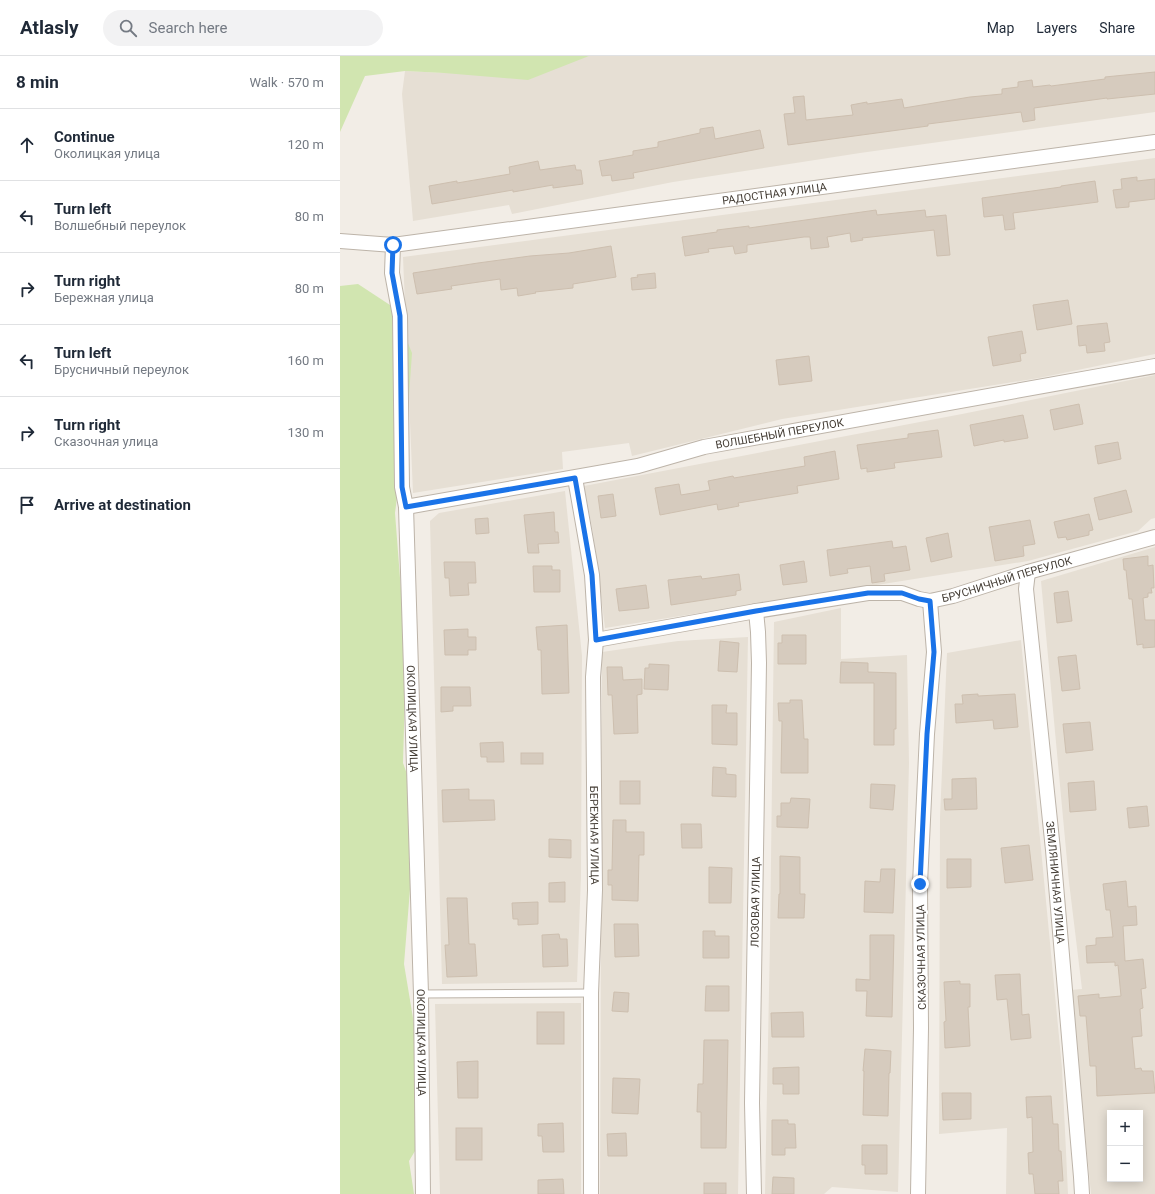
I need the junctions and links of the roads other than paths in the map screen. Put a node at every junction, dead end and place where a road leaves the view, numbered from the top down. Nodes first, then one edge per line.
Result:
1 (1155, 142) edge
2 (340, 241) edge
3 (393, 245) junction
4 (1155, 366) edge
5 (575, 478) junction
6 (406, 507) junction
7 (1155, 537) edge
8 (1028, 572) junction
9 (930, 601) junction
10 (756, 611) junction
11 (596, 640) junction
12 (591, 993) junction
13 (421, 994) junction
14 (423, 1194) edge
15 (592, 1194) edge
16 (754, 1194) edge
17 (918, 1194) edge
18 (1082, 1194) edge

1 - 3 street, РАДОСТНАЯ УЛИЦА
2 - 3 street, РАДОСТНАЯ УЛИЦА
3 - 6 street, ОКОЛИЦКАЯ УЛИЦА
4 - 5 street, ВОЛШЕБНЫЙ ПЕРЕУЛОК
5 - 6 street, ВОЛШЕБНЫЙ ПЕРЕУЛОК
5 - 11 street, БЕРЕЖНАЯ УЛИЦА
6 - 13 street, ОКОЛИЦКАЯ УЛИЦА
7 - 8 street, БРУСНИЧНЫЙ ПЕРЕУЛОК
8 - 9 street, БРУСНИЧНЫЙ ПЕРЕУЛОК
8 - 18 street, ЗЕМЛЯНИЧНАЯ УЛИЦА
9 - 10 street, БРУСНИЧНЫЙ ПЕРЕУЛОК
9 - 17 street, СКАЗОЧНАЯ УЛИЦА
10 - 11 street, БРУСНИЧНЫЙ ПЕРЕУЛОК
10 - 16 street, ЛОЗОВАЯ УЛИЦА
11 - 12 street, БЕРЕЖНАЯ УЛИЦА
12 - 13 lane
12 - 15 street, БЕРЕЖНАЯ УЛИЦА
13 - 14 street, ОКОЛИЦКАЯ УЛИЦА

